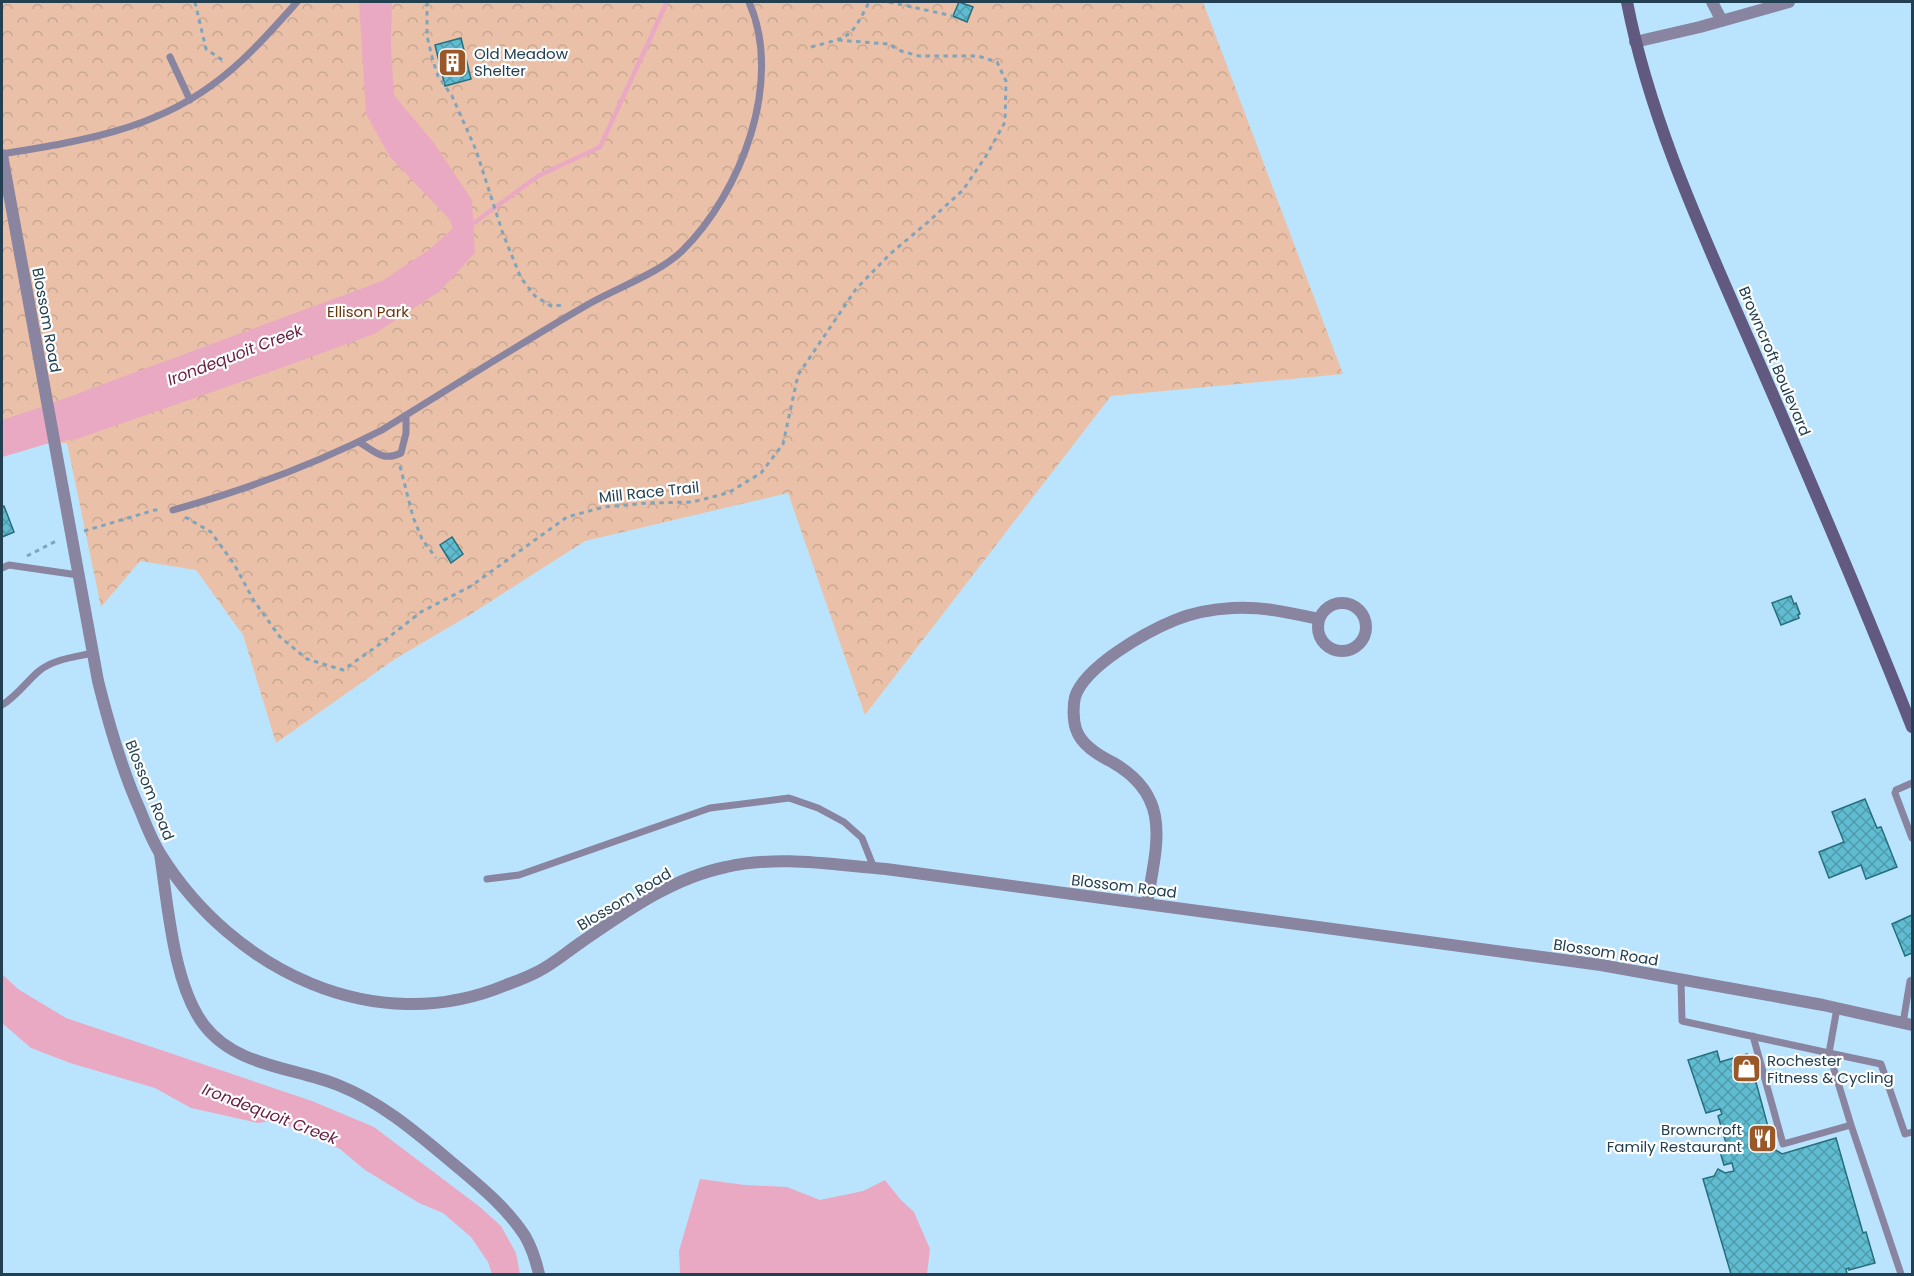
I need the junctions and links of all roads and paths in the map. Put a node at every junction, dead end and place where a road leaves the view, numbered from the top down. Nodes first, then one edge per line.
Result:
1 (195, 2) edge
2 (297, 2) edge
3 (427, 2) edge
4 (749, 2) edge
5 (869, 2) edge
6 (889, 2) edge
7 (1627, 2) edge
8 (1712, 2) edge
9 (1790, 2) edge
10 (953, 16) dead end
11 (1722, 21) junction
12 (837, 40) junction
13 (1635, 42) junction
14 (811, 47) dead end
15 (170, 57) dead end
16 (234, 68) junction
17 (190, 100) junction
18 (2, 154) edge
19 (567, 305) dead end
20 (406, 415) junction
21 (358, 442) junction
22 (396, 456) junction
23 (173, 510) junction
24 (71, 535) junction
25 (436, 558) dead end
26 (5, 567) edge
27 (78, 575) junction
28 (1318, 620) dead end
29 (93, 653) junction
30 (2, 705) edge
31 (1912, 727) edge
32 (1912, 783) edge
33 (1912, 838) edge
34 (160, 854) junction
35 (874, 868) junction
36 (488, 879) dead end
37 (1147, 903) junction
38 (1681, 980) junction
39 (1912, 980) edge
40 (1837, 1008) junction
41 (1908, 1024) edge
42 (1753, 1036) junction
43 (1829, 1053) junction
44 (1851, 1125) junction
45 (1912, 1131) edge
46 (539, 1275) edge
47 (1901, 1275) edge

1 - 16 path
2 - 16 lane
3 - 19 path
4 - 20 lane
5 - 12 path
6 - 10 path
7 - 13 main road, Browncroft Boulevard
8 - 11 street
9 - 11 street
11 - 13 street
12 - 14 path
12 - 23 path, Mill Race Trail
13 - 31 main road, Browncroft Boulevard
15 - 17 lane
16 - 17 lane
17 - 18 lane
18 - 24 street, Blossom Road
20 - 21 lane
20 - 22 lane
21 - 22 lane
21 - 23 lane
22 - 25 path
23 - 24 path
24 - 26 path
24 - 27 street, Blossom Road
26 - 27 lane
27 - 29 street, Blossom Road
28 - 37 street
29 - 30 lane
29 - 34 street, Blossom Road
32 - 33 lane
34 - 35 street, Blossom Road
34 - 46 street
35 - 36 lane
35 - 37 street, Blossom Road
37 - 38 street, Blossom Road
38 - 40 street, Blossom Road
38 - 42 lane
39 - 41 lane
40 - 41 street, Blossom Road
40 - 43 lane
42 - 43 lane
42 - 44 lane
43 - 44 lane
43 - 45 lane
44 - 47 lane

